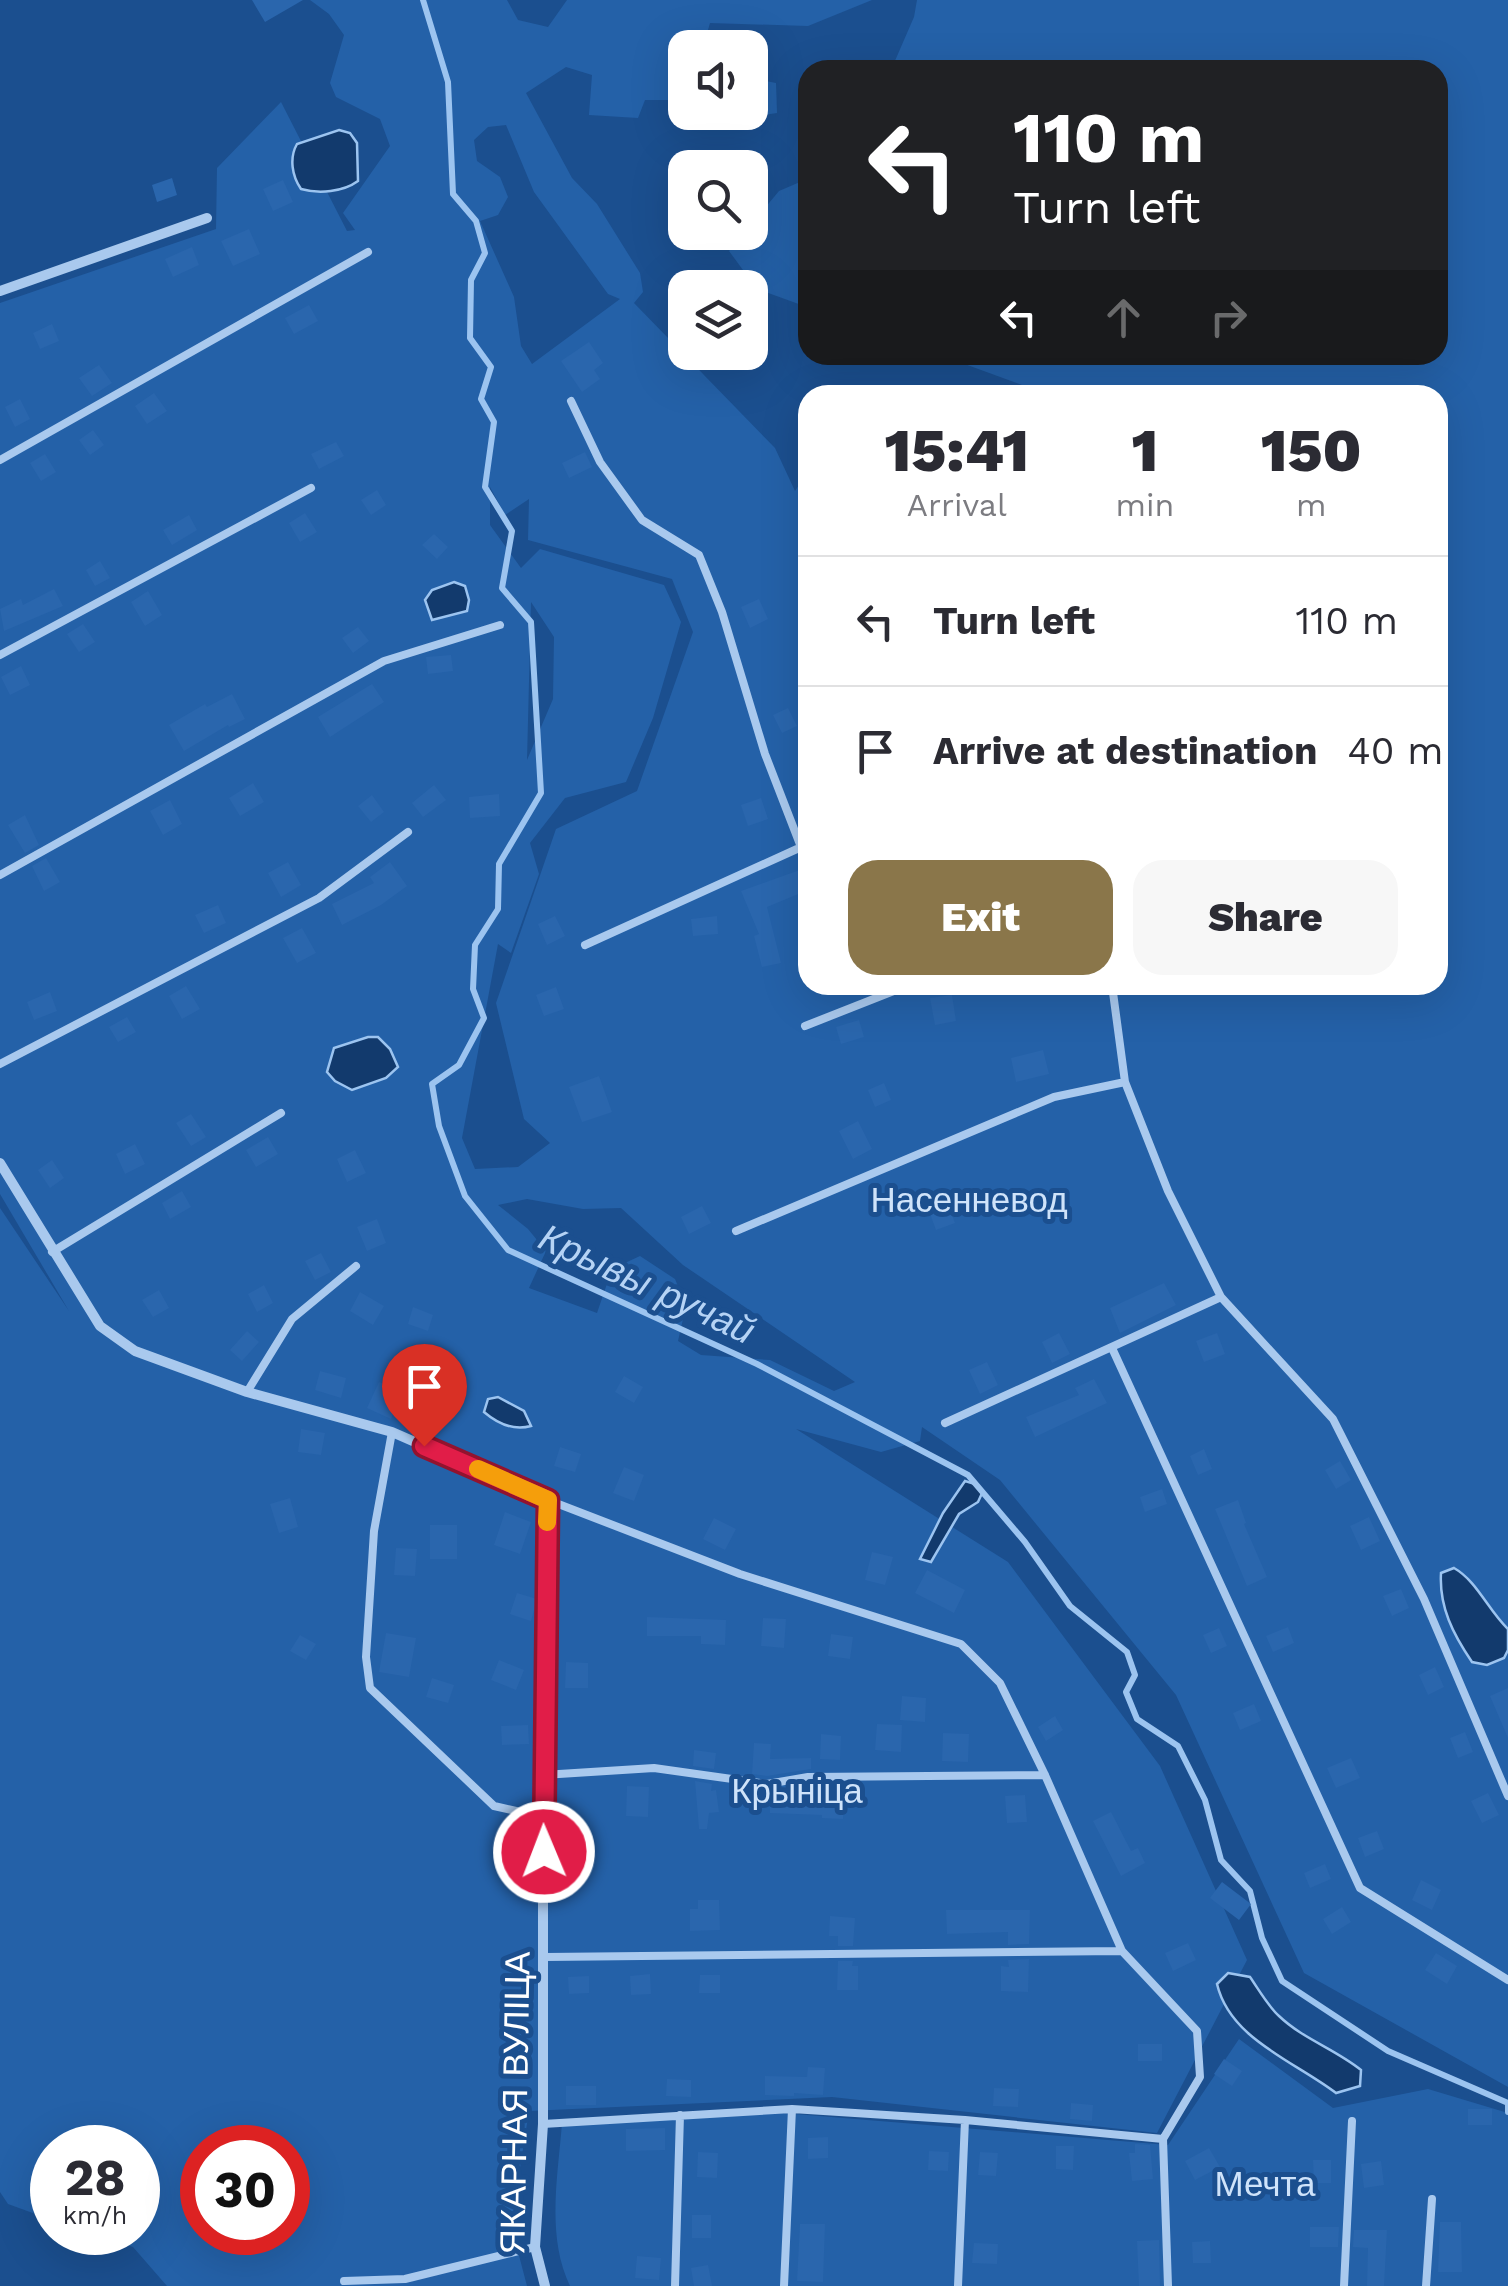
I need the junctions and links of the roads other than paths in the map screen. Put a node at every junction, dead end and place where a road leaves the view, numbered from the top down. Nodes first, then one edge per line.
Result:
1 (207, 218) dead end
2 (368, 252) dead end
3 (0, 291) edge
4 (571, 401) dead end
5 (0, 460) edge
6 (311, 488) dead end
7 (500, 625) dead end
8 (0, 656) edge
9 (408, 832) dead end
10 (798, 832) edge
11 (798, 849) edge
12 (0, 875) edge
13 (585, 945) dead end
14 (884, 995) edge
15 (1113, 995) edge
16 (805, 1026) dead end
17 (0, 1064) edge
18 (1126, 1082) junction
19 (281, 1113) dead end
20 (0, 1163) edge
21 (736, 1230) dead end
22 (52, 1252) junction
23 (356, 1266) dead end
24 (1221, 1297) junction
25 (1112, 1348) junction
26 (246, 1392) junction
27 (945, 1424) dead end
28 (392, 1432) junction
29 (548, 1500) junction
30 (543, 1775) junction
31 (1045, 1775) junction
32 (1508, 1796) edge
33 (543, 1817) junction
34 (1122, 1951) junction
35 (545, 1957) junction
36 (1508, 1980) edge
37 (792, 2109) junction
38 (680, 2115) junction
39 (965, 2120) junction
40 (1352, 2121) dead end
41 (542, 2124) junction
42 (1163, 2139) junction
43 (1432, 2199) dead end
44 (535, 2247) junction
45 (344, 2281) dead end
46 (545, 2286) edge
47 (675, 2286) edge
48 (784, 2286) edge
49 (958, 2286) edge
50 (1168, 2286) edge
51 (1344, 2286) edge
52 (1426, 2286) edge

1 - 3 street
2 - 5 lane
4 - 10 lane
6 - 8 lane
7 - 12 lane
9 - 17 lane
11 - 13 lane
14 - 16 lane
15 - 18 lane
18 - 21 lane
18 - 24 lane
19 - 22 lane
20 - 22 street
22 - 26 street
23 - 26 lane
24 - 25 lane
24 - 32 lane
25 - 27 lane
25 - 36 lane
26 - 28 street
28 - 29 street
28 - 33 lane
29 - 30 street, ЯКАРНАЯ ВУЛІЦА
29 - 31 lane
30 - 31 lane
30 - 33 street, ЯКАРНАЯ ВУЛІЦА
31 - 34 lane
33 - 35 street, ЯКАРНАЯ ВУЛІЦА
34 - 35 lane
34 - 42 lane
35 - 41 street, ЯКАРНАЯ ВУЛІЦА
37 - 38 lane
37 - 39 lane
37 - 48 lane
38 - 41 lane
38 - 47 lane
39 - 42 lane
39 - 49 lane
40 - 51 lane
41 - 44 street, ЯКАРНАЯ ВУЛІЦА
42 - 50 lane
43 - 52 lane
44 - 45 lane
44 - 46 street, ЯКАРНАЯ ВУЛІЦА

